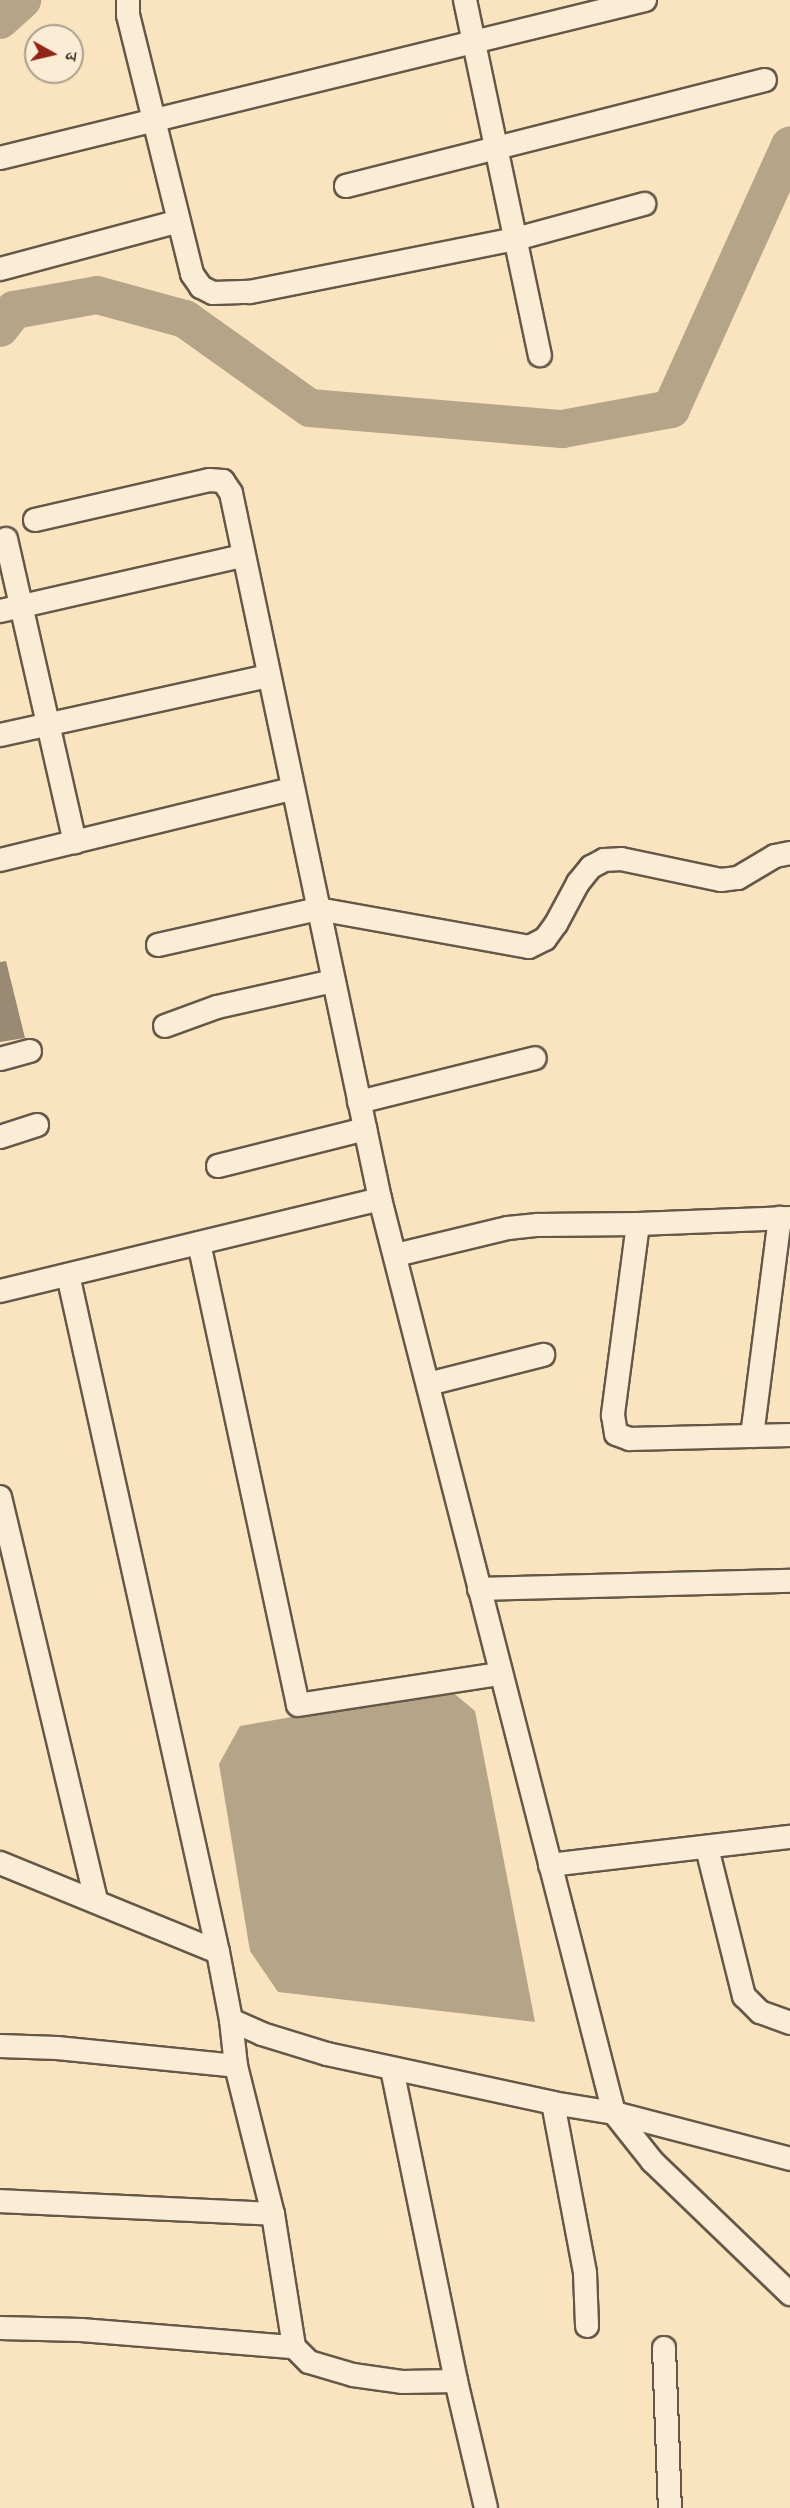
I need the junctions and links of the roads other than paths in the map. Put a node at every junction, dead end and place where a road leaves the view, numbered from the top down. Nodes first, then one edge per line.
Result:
1 (128, 0) edge
2 (465, 0) edge
3 (645, 0) edge
4 (474, 40) junction
5 (765, 80) dead end
6 (155, 120) junction
7 (496, 146) junction
8 (0, 158) edge
9 (346, 186) dead end
10 (644, 204) dead end
11 (179, 221) junction
12 (516, 239) junction
13 (0, 269) edge
14 (540, 355) dead end
15 (35, 520) dead end
16 (6, 538) dead end
17 (243, 556) junction
18 (11, 608) edge
19 (268, 676) junction
20 (49, 723) junction
21 (0, 735) edge
22 (292, 789) junction
23 (75, 842) junction
24 (790, 853) edge
25 (0, 860) edge
26 (318, 909) junction
27 (158, 945) dead end
28 (333, 981) junction
29 (165, 1026) dead end
30 (30, 1051) dead end
31 (535, 1058) dead end
32 (0, 1059) edge
33 (359, 1102) junction
34 (38, 1125) dead end
35 (365, 1129) junction
36 (0, 1137) edge
37 (218, 1166) dead end
38 (380, 1199) junction
39 (785, 1218) edge
40 (639, 1224) junction
41 (199, 1243) junction
42 (396, 1254) junction
43 (68, 1275) junction
44 (0, 1291) edge
45 (543, 1355) dead end
46 (428, 1384) junction
47 (790, 1435) edge
48 (752, 1436) junction
49 (0, 1497) edge
50 (790, 1581) edge
51 (479, 1589) junction
52 (499, 1674) junction
53 (790, 1837) edge
54 (707, 1848) junction
55 (0, 1863) edge
56 (550, 1865) junction
57 (96, 1900) junction
58 (218, 1952) junction
59 (231, 2020) junction
60 (790, 2023) edge
61 (0, 2046) edge
62 (236, 2066) junction
63 (392, 2069) junction
64 (553, 2103) junction
65 (614, 2113) junction
66 (790, 2159) edge
67 (0, 2201) edge
68 (273, 2214) junction
69 (790, 2294) edge
70 (587, 2326) dead end
71 (0, 2328) edge
72 (294, 2347) junction
73 (664, 2348) dead end
74 (456, 2381) junction
75 (486, 2508) edge
76 (670, 2508) edge

1 - 6 street
2 - 4 street
3 - 4 street
4 - 6 street
4 - 7 street
5 - 7 street
6 - 8 street
6 - 11 street
7 - 9 street
7 - 12 street
10 - 12 street
11 - 12 street
11 - 13 street
12 - 14 street
15 - 17 street
16 - 18 street
17 - 18 street
17 - 19 street
18 - 20 street
19 - 20 street
19 - 22 street
20 - 21 street
20 - 23 street
22 - 23 street
22 - 26 street
23 - 25 street
24 - 26 street
26 - 27 street
26 - 28 street
28 - 29 street
28 - 33 street
30 - 32 street
31 - 33 street
33 - 35 street
34 - 36 street
35 - 37 street
35 - 38 street
38 - 41 street
38 - 42 street
39 - 40 street
39 - 48 street
40 - 42 street
40 - 48 street
41 - 43 street
41 - 52 street
42 - 46 street
43 - 44 street
43 - 58 street
45 - 46 street
46 - 51 street
47 - 48 street
49 - 57 street
50 - 51 street
51 - 52 street
52 - 56 street
53 - 54 street
54 - 56 street
54 - 60 street
55 - 57 street
56 - 65 street
57 - 58 street
58 - 59 street
59 - 62 street
59 - 63 street
61 - 62 street
62 - 68 street
63 - 64 street
63 - 74 street
64 - 65 street
64 - 70 street
65 - 66 street
65 - 69 street
67 - 68 street
68 - 72 street
71 - 72 street
72 - 74 street
73 - 76 street
74 - 75 street

